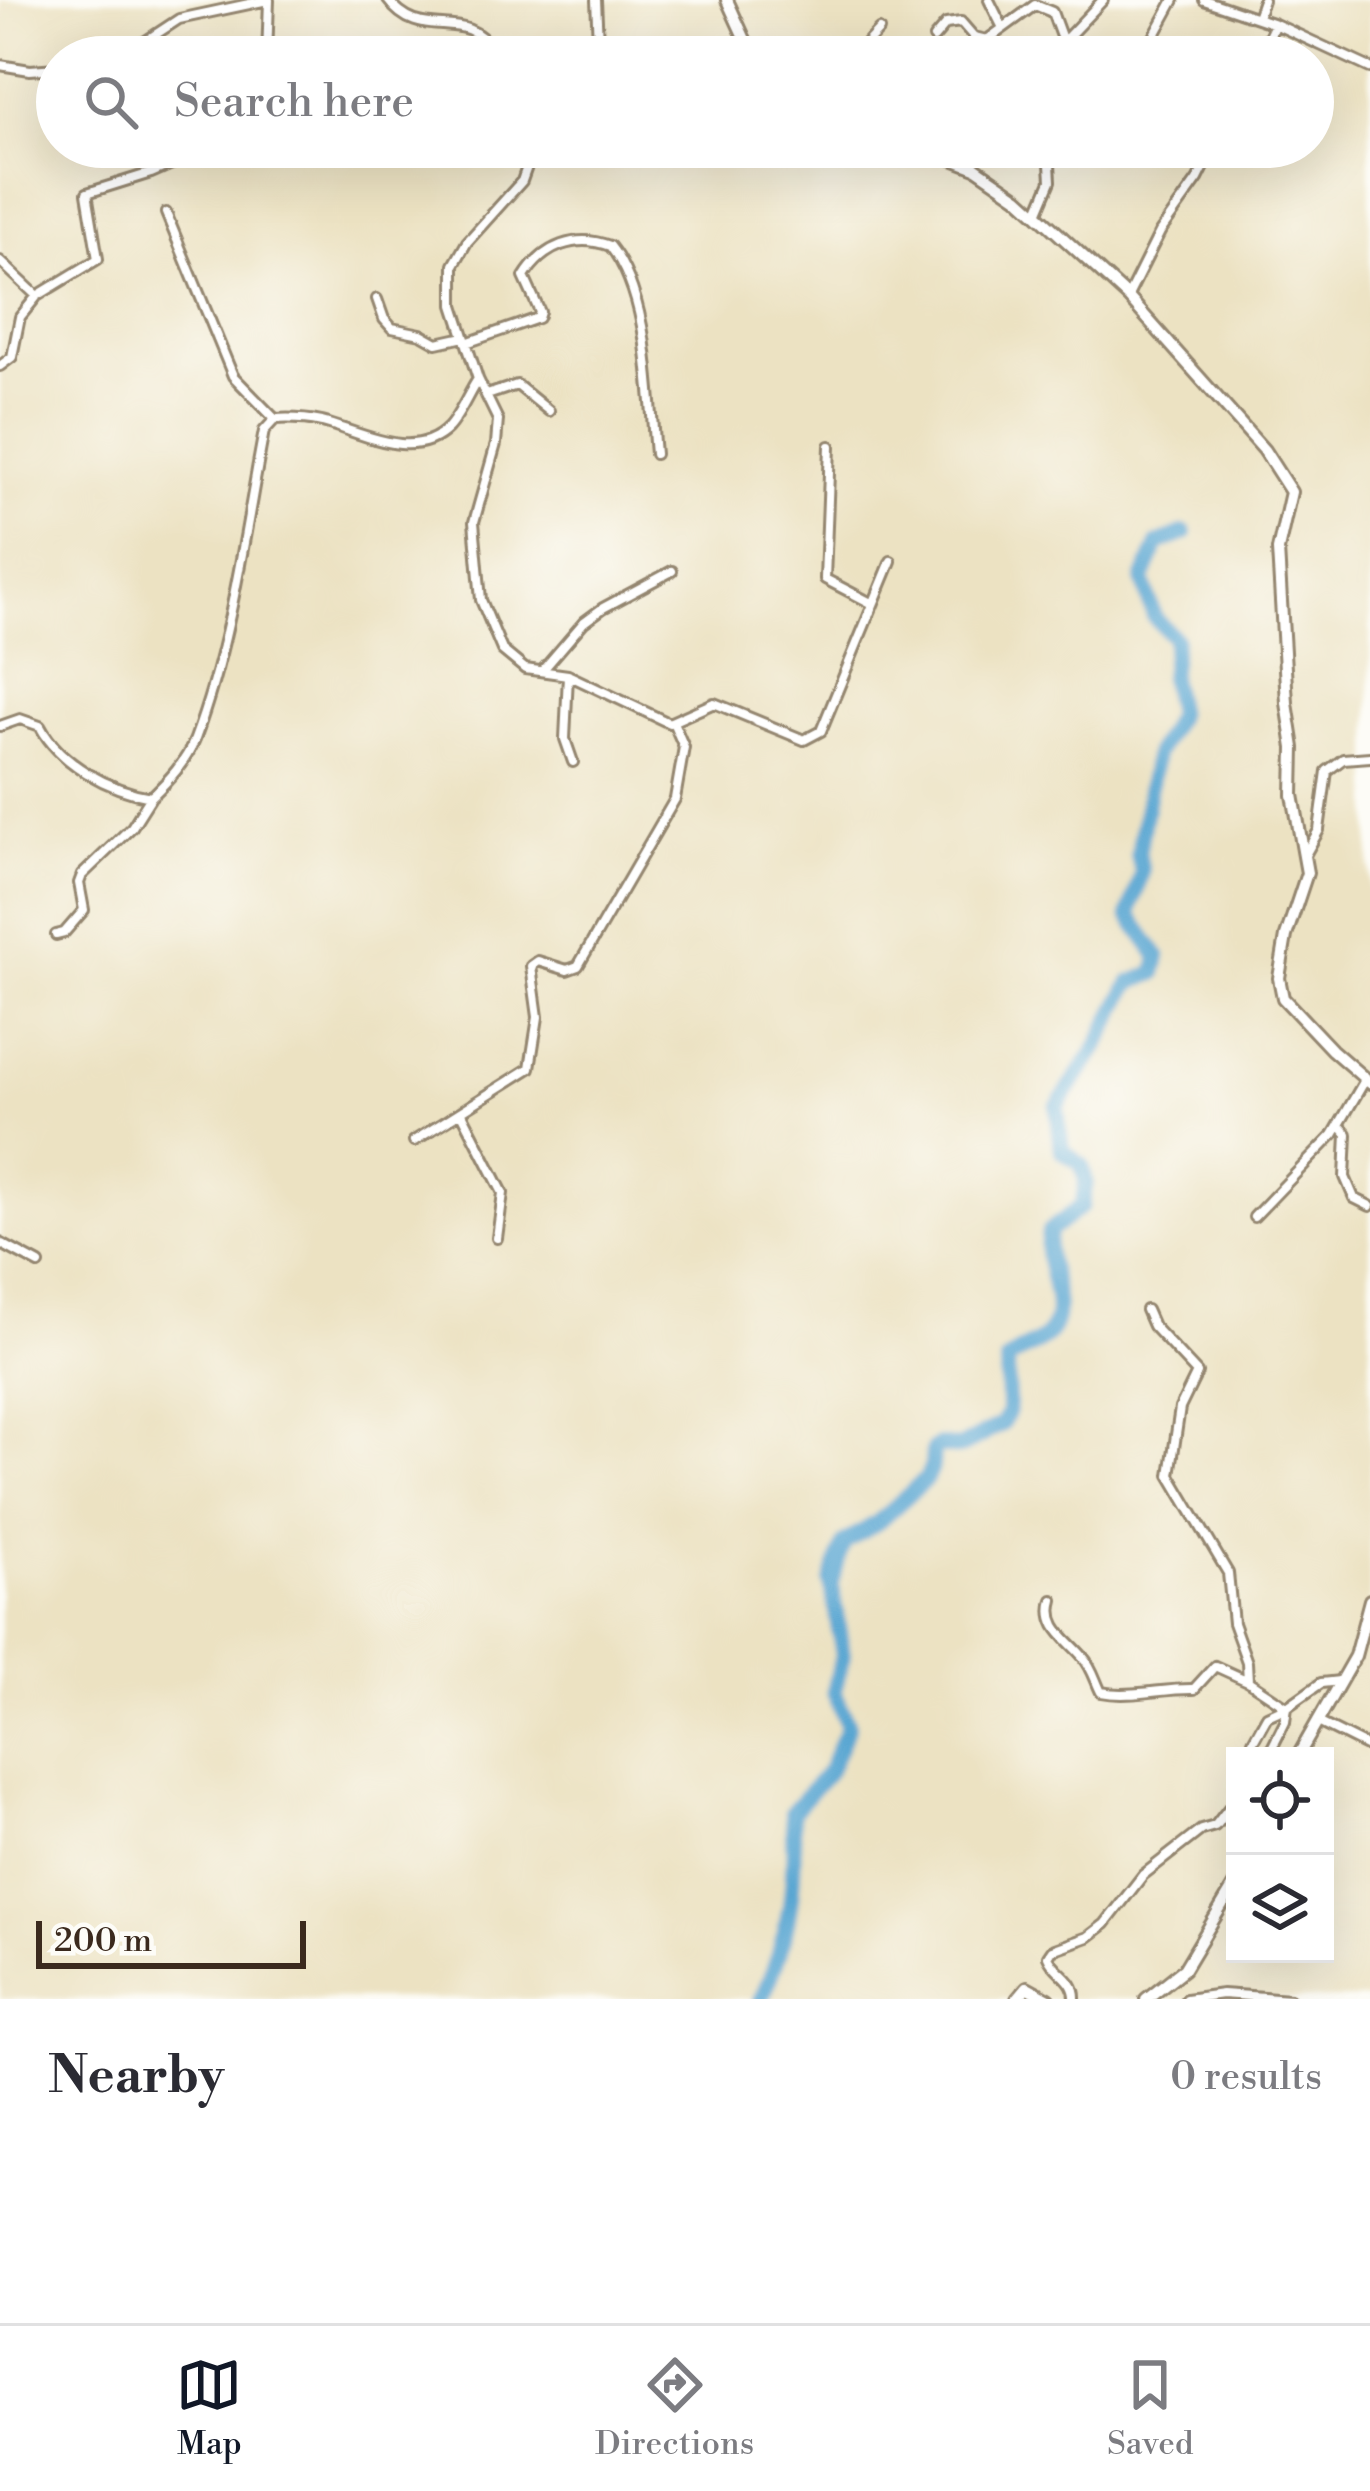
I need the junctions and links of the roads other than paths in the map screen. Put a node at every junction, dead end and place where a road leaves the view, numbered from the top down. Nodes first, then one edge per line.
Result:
1 (268, 0) edge
2 (388, 0) edge
3 (596, 0) edge
4 (727, 0) edge
5 (989, 0) edge
6 (1103, 0) edge
7 (1174, 0) edge
8 (1204, 0) edge
9 (1263, 0) edge
10 (1257, 17) junction
11 (1275, 24) junction
12 (1002, 26) junction
13 (879, 30) dead end
14 (153, 36) edge
15 (267, 36) edge
16 (483, 36) edge
17 (598, 36) edge
18 (743, 36) edge
19 (873, 36) edge
20 (936, 36) edge
21 (972, 36) edge
22 (991, 36) edge
23 (1061, 36) edge
24 (1069, 36) edge
25 (1154, 36) edge
26 (1269, 36) edge
27 (1301, 36) edge
28 (1334, 51) edge
29 (0, 64) edge
30 (1370, 68) edge
31 (36, 70) edge
32 (162, 168) edge
33 (527, 168) edge
34 (976, 168) edge
35 (1050, 168) edge
36 (1204, 168) edge
37 (166, 213) dead end
38 (1036, 214) junction
39 (0, 261) edge
40 (37, 296) junction
41 (1128, 297) junction
42 (377, 298) dead end
43 (465, 340) junction
44 (0, 366) edge
45 (478, 379) junction
46 (488, 395) junction
47 (550, 411) dead end
48 (275, 419) junction
49 (830, 446) dead end
50 (655, 454) dead end
51 (891, 561) dead end
52 (672, 572) dead end
53 (874, 604) junction
54 (542, 671) junction
55 (568, 675) junction
56 (673, 722) junction
57 (0, 727) edge
58 (1370, 757) edge
59 (573, 762) dead end
60 (151, 797) junction
61 (1305, 855) junction
62 (56, 935) dead end
63 (1367, 1081) edge
64 (462, 1113) junction
65 (1339, 1125) junction
66 (414, 1141) dead end
67 (1370, 1206) edge
68 (1254, 1217) dead end
69 (497, 1238) dead end
70 (0, 1243) edge
71 (39, 1264) dead end
72 (1146, 1310) dead end
73 (1053, 1600) dead end
74 (1370, 1600) edge
75 (1248, 1681) junction
76 (1340, 1681) junction
77 (1287, 1707) junction
78 (1317, 1721) junction
79 (1253, 1741) dead end
80 (1272, 1747) edge
81 (1303, 1747) edge
82 (1370, 1748) edge
83 (1226, 1812) edge
84 (1226, 1899) edge
85 (1017, 1999) edge
86 (1049, 1999) edge
87 (1075, 1999) edge
88 (1146, 1999) edge
89 (1186, 1999) edge
90 (1290, 1999) edge

1 - 14 street
1 - 15 street
2 - 16 street
3 - 17 street
4 - 18 street
5 - 12 street
6 - 24 street
7 - 25 street
8 - 10 street
9 - 10 street
10 - 11 street
11 - 26 street
11 - 27 street
12 - 22 street
12 - 23 street
13 - 19 street
20 - 21 street
28 - 30 street
29 - 31 street
32 - 40 street
33 - 43 street
34 - 38 street
35 - 38 street
36 - 41 street
37 - 48 street
38 - 41 street
39 - 40 street
40 - 44 street
41 - 61 street
42 - 43 street
43 - 45 street
43 - 50 street
45 - 46 street
45 - 48 street
46 - 47 street
46 - 54 street
48 - 60 street
49 - 53 street
51 - 53 street
52 - 54 street
53 - 56 street
54 - 55 street
55 - 56 street
55 - 59 street
56 - 64 street
57 - 60 street
58 - 61 street
60 - 62 street
61 - 63 street
63 - 65 street
64 - 66 street
64 - 69 street
65 - 67 street
65 - 68 street
70 - 71 street
72 - 75 street
73 - 75 street
74 - 76 street
75 - 77 street
76 - 77 street
76 - 78 street
77 - 79 street
77 - 80 street
78 - 81 street
78 - 82 street
83 - 87 street
84 - 88 street
85 - 86 street
89 - 90 street

